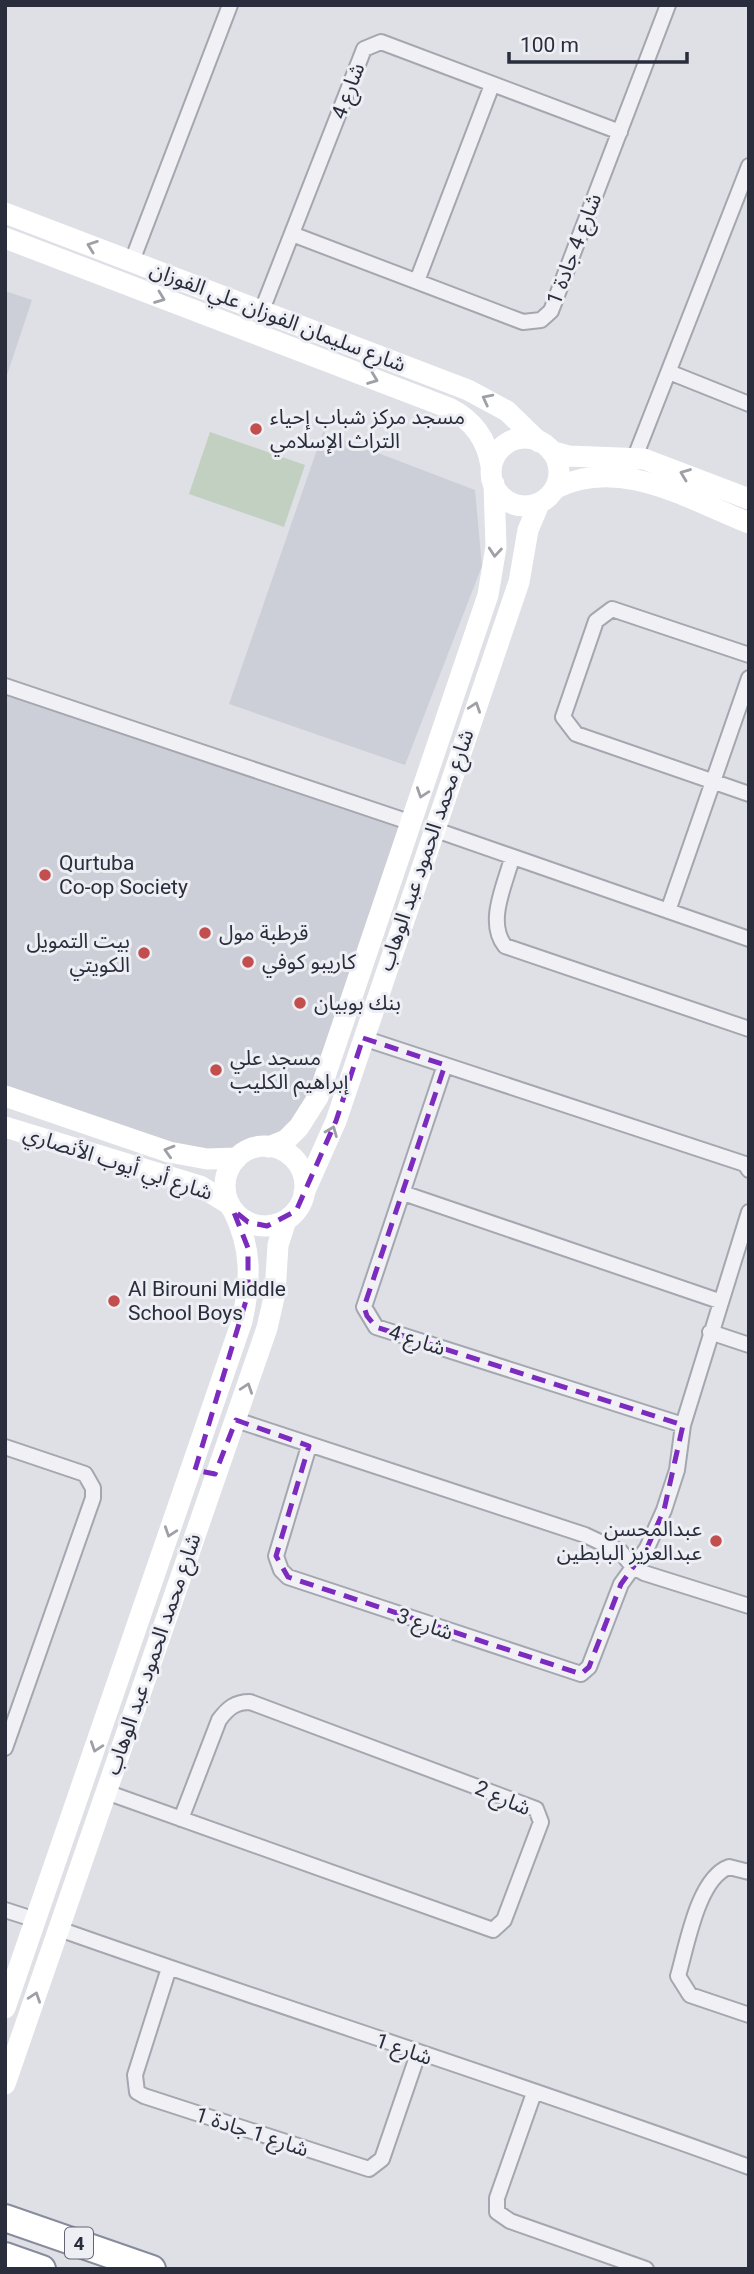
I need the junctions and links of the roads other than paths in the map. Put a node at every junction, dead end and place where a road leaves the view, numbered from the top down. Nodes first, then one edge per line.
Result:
1 (230, 5) edge
2 (668, 5) edge
3 (492, 85) junction
4 (620, 132) junction
5 (749, 166) edge
6 (5, 214) edge
7 (292, 234) junction
8 (5, 238) edge
9 (132, 261) junction
10 (417, 281) junction
11 (262, 310) junction
12 (669, 372) junction
13 (749, 404) edge
14 (545, 446) junction
15 (635, 457) junction
16 (493, 475) junction
17 (556, 488) junction
18 (749, 499) edge
19 (539, 503) junction
20 (749, 523) edge
21 (749, 655) edge
22 (749, 678) edge
23 (5, 686) edge
24 (713, 781) junction
25 (749, 794) edge
26 (412, 823) junction
27 (433, 830) junction
28 (512, 858) junction
29 (668, 911) junction
30 (749, 939) edge
31 (749, 1029) edge
32 (363, 1038) junction
33 (445, 1065) junction
34 (5, 1096) edge
35 (5, 1127) edge
36 (270, 1147) junction
37 (237, 1158) junction
38 (749, 1170) edge
39 (304, 1193) junction
40 (403, 1193) junction
41 (231, 1207) junction
42 (749, 1212) edge
43 (286, 1220) junction
44 (719, 1301) junction
45 (710, 1332) junction
46 (749, 1345) edge
47 (236, 1420) junction
48 (682, 1425) junction
49 (310, 1446) junction
50 (5, 1447) edge
51 (193, 1466) junction
52 (215, 1474) junction
53 (182, 1498) junction
54 (204, 1504) junction
55 (632, 1566) junction
56 (749, 1606) edge
57 (5, 1748) edge
58 (106, 1792) junction
59 (181, 1819) junction
60 (749, 1872) edge
61 (5, 1910) edge
62 (36, 1920) junction
63 (59, 1929) junction
64 (169, 1968) junction
65 (5, 2008) edge
66 (749, 2015) edge
67 (14, 2029) edge
68 (418, 2054) junction
69 (5, 2084) edge
70 (534, 2093) junction
71 (749, 2167) edge
72 (5, 2206) edge
73 (15, 2221) edge
74 (152, 2269) edge
75 (646, 2269) edge

1 - 9 street
2 - 4 street, شارع 4 جادة 1
3 - 4 street, شارع 4
3 - 7 street, شارع 4
3 - 10 street
4 - 10 street, شارع 4 جادة 1
5 - 12 street
9 -> 6 street, شارع سليمان الفوزان علي الفوزان
7 - 10 street, شارع 4 جادة 1
7 - 11 street, شارع 4
8 -> 16 street, شارع سليمان الفوزان علي الفوزان
9 - 11 street, شارع سليمان الفوزان علي الفوزان
14 -> 11 street, شارع سليمان الفوزان علي الفوزان
12 - 13 street
12 - 15 street
14 - 15 street
14 - 16 street
14 - 17 street
18 -> 15 street
16 - 19 street
16 -> 26 street, شارع محمد الحمود عبد الوهاب
17 - 19 street
17 - 20 street
27 -> 19 street, شارع محمد الحمود عبد الوهاب
21 - 24 street
22 - 24 street
23 - 26 street
24 - 25 street
24 - 29 street
26 - 36 street, شارع محمد الحمود عبد الوهاب
27 - 28 street
27 - 32 street, شارع محمد الحمود عبد الوهاب
28 - 29 street
28 - 31 street
29 - 30 street
32 - 33 street
39 -> 32 street, شارع محمد الحمود عبد الوهاب
33 - 38 street
33 - 40 street, شارع 4
37 -> 34 street, شارع أبي أيوب الأنصاري
35 - 41 street, شارع أبي أيوب الأنصاري
36 - 37 street
36 - 39 street
37 - 41 street
39 - 43 street
40 - 44 street
40 - 48 street, شارع 4
41 - 43 street
41 - 51 street, شارع محمد الحمود عبد الوهاب
42 - 44 street
47 -> 43 street, شارع محمد الحمود عبد الوهاب
44 - 45 street
45 - 46 street
45 - 48 street
47 - 49 street
47 - 52 street, شارع محمد الحمود عبد الوهاب
48 - 55 street
49 - 55 street
49 - 55 street, شارع 3
50 - 57 street
51 - 52 street
51 - 53 street, شارع محمد الحمود عبد الوهاب
52 - 54 street, شارع محمد الحمود عبد الوهاب
53 - 54 street
53 -> 62 street, شارع محمد الحمود عبد الوهاب
54 - 58 street, شارع محمد الحمود عبد الوهاب
55 - 56 street
58 - 59 street, شارع 2
58 - 63 street, شارع محمد الحمود عبد الوهاب
59 - 59 street, شارع 2
60 - 66 street
61 - 62 street
62 - 65 street, شارع محمد الحمود عبد الوهاب
63 - 64 street, شارع 1
67 -> 63 street, شارع محمد الحمود عبد الوهاب
64 - 68 street, شارع 1
64 - 68 street, شارع 1 جادة 1
67 - 69 street, شارع محمد الحمود عبد الوهاب
68 - 70 street, شارع 1
70 - 71 street, شارع 1
70 - 75 street
72 - 73 street
73 - 74 highway, 4

